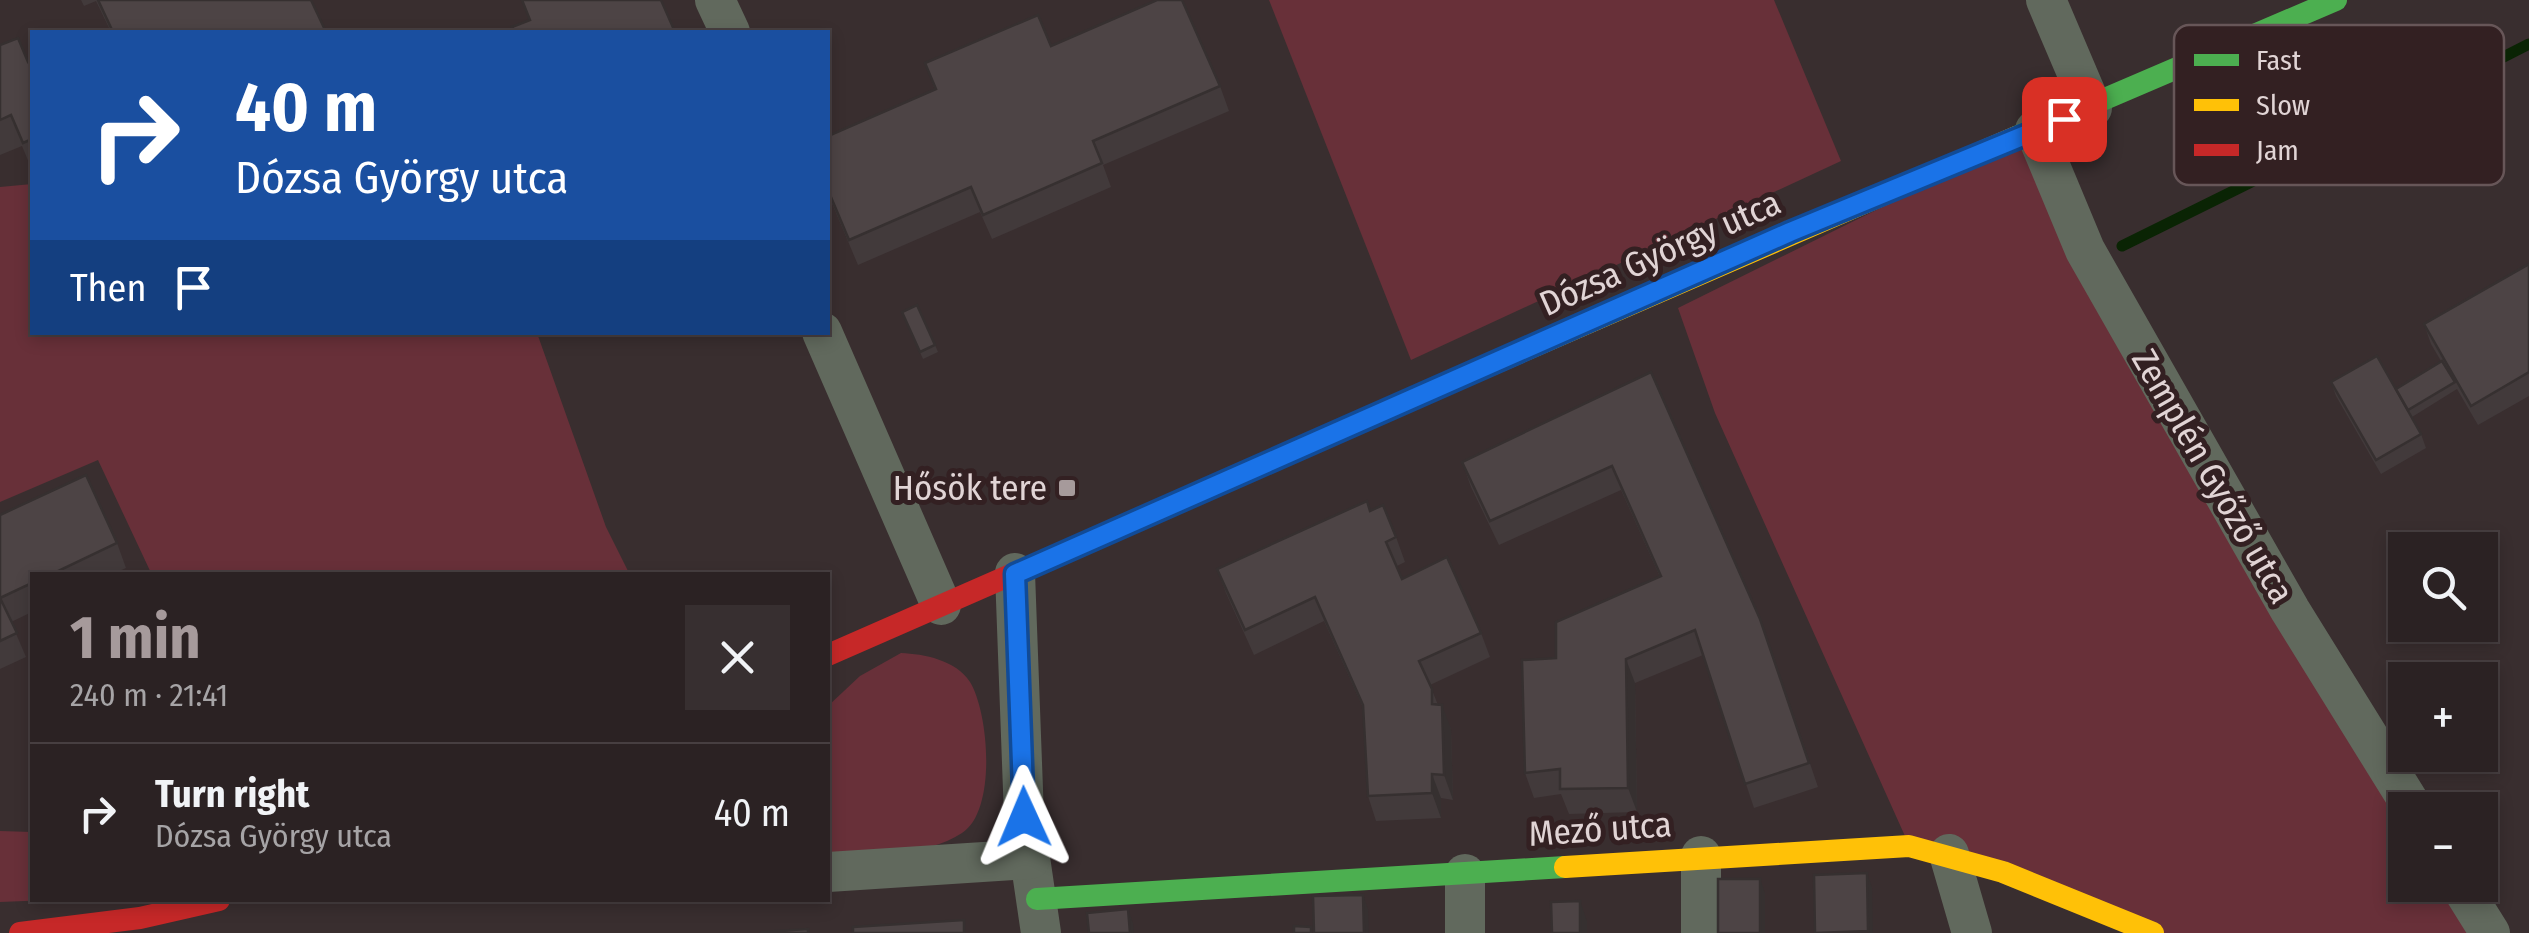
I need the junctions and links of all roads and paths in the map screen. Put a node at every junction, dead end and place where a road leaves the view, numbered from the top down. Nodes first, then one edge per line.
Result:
1 (714, 0) edge
2 (2046, 0) edge
3 (2336, 0) edge
4 (2280, 25) edge
5 (729, 30) edge
6 (2174, 72) edge
7 (2092, 108) junction
8 (2035, 130) junction
9 (823, 335) edge
10 (1015, 574) junction
11 (941, 605) junction
12 (830, 654) edge
13 (2403, 792) edge
14 (1948, 854) junction
15 (1702, 856) junction
16 (1030, 859) junction
17 (830, 872) edge
18 (1465, 874) junction
19 (208, 902) edge
20 (2471, 902) edge
21 (1039, 916) edge
22 (44, 932) edge
23 (1465, 933) edge
24 (1702, 933) edge
25 (1972, 933) edge
26 (2154, 933) edge
27 (2490, 933) edge

1 - 5 street
2 - 7 street
3 - 4 street, Dózsa György utca
6 - 7 street, Dózsa György utca
7 - 8 street, Dózsa György utca
8 - 10 street, Dózsa György utca
8 - 13 street, Zemplén Győző utca
9 - 11 street
10 - 11 street, Dózsa György utca
10 - 16 street
11 - 12 street, Dózsa György utca
14 - 15 street, Mező utca
14 - 25 street
14 - 26 street, Mező utca
15 - 18 street, Mező utca
15 - 24 street
16 - 17 street
16 - 21 street
18 - 21 street, Mező utca
18 - 23 street
19 - 22 street
20 - 27 street

